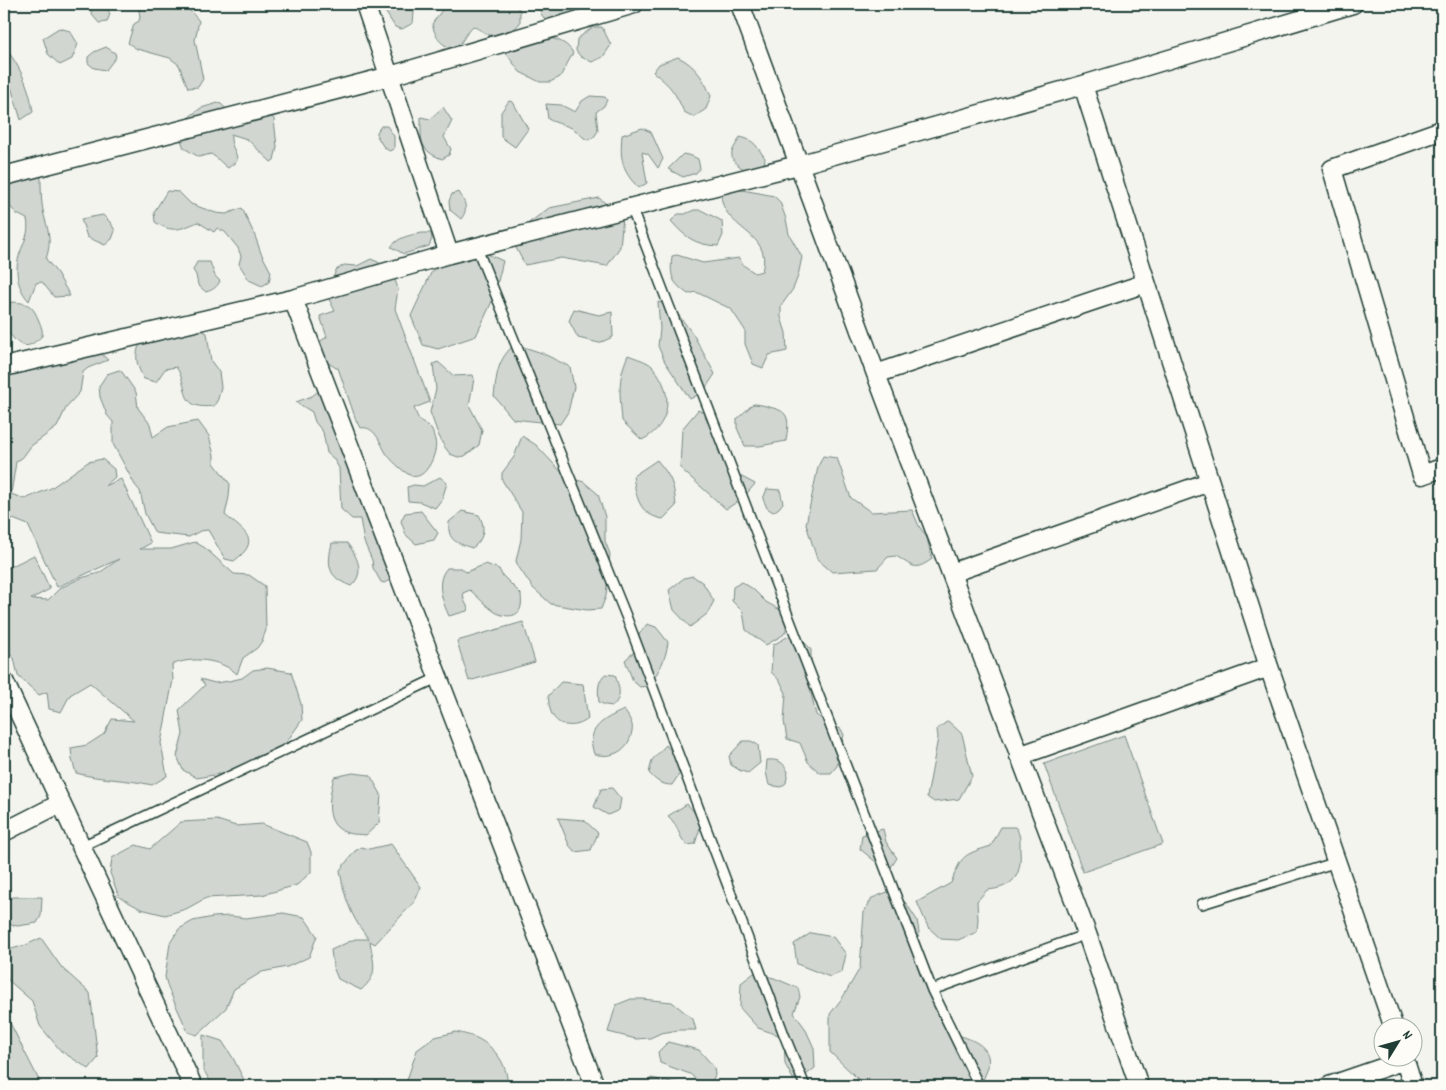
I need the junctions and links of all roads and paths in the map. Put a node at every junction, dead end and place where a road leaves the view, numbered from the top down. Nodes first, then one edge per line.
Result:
1 (365, 4) edge
2 (634, 4) edge
3 (740, 4) edge
4 (1353, 4) edge
5 (390, 76) junction
6 (1083, 85) junction
7 (1442, 130) edge
8 (798, 165) junction
9 (4, 176) edge
10 (631, 207) junction
11 (476, 246) junction
12 (449, 254) junction
13 (1146, 283) junction
14 (293, 300) junction
15 (4, 367) edge
16 (876, 374) junction
17 (1442, 468) edge
18 (1209, 482) junction
19 (951, 573) junction
20 (1270, 667) junction
21 (437, 678) junction
22 (4, 681) edge
23 (1019, 756) junction
24 (61, 803) junction
25 (4, 832) edge
26 (80, 847) junction
27 (1337, 862) junction
28 (1202, 904) dead end
29 (1087, 934) junction
30 (932, 990) junction
31 (1391, 1018) edge
32 (1379, 1068) edge
33 (1407, 1068) edge
34 (193, 1086) edge
35 (595, 1086) edge
36 (805, 1086) edge
37 (979, 1086) edge
38 (1139, 1086) edge
39 (1329, 1086) edge
40 (1412, 1086) edge

1 - 5 street
2 - 5 street
3 - 8 street
4 - 6 street
5 - 9 street
5 - 12 street
6 - 8 street
6 - 13 street
7 - 17 street
8 - 10 street
8 - 16 street
10 - 11 street
10 - 30 lane
11 - 12 street
11 - 36 lane
12 - 14 street
13 - 16 street
13 - 18 street
14 - 15 street
14 - 21 street
16 - 19 street
18 - 19 street
18 - 20 street
19 - 23 street
20 - 23 street
20 - 27 street
21 - 26 lane
21 - 35 street
22 - 24 street
23 - 29 street
24 - 25 street
24 - 26 street
26 - 34 street
27 - 28 lane
27 - 31 street
29 - 30 lane
29 - 38 street
30 - 37 lane
32 - 39 street
33 - 40 street

